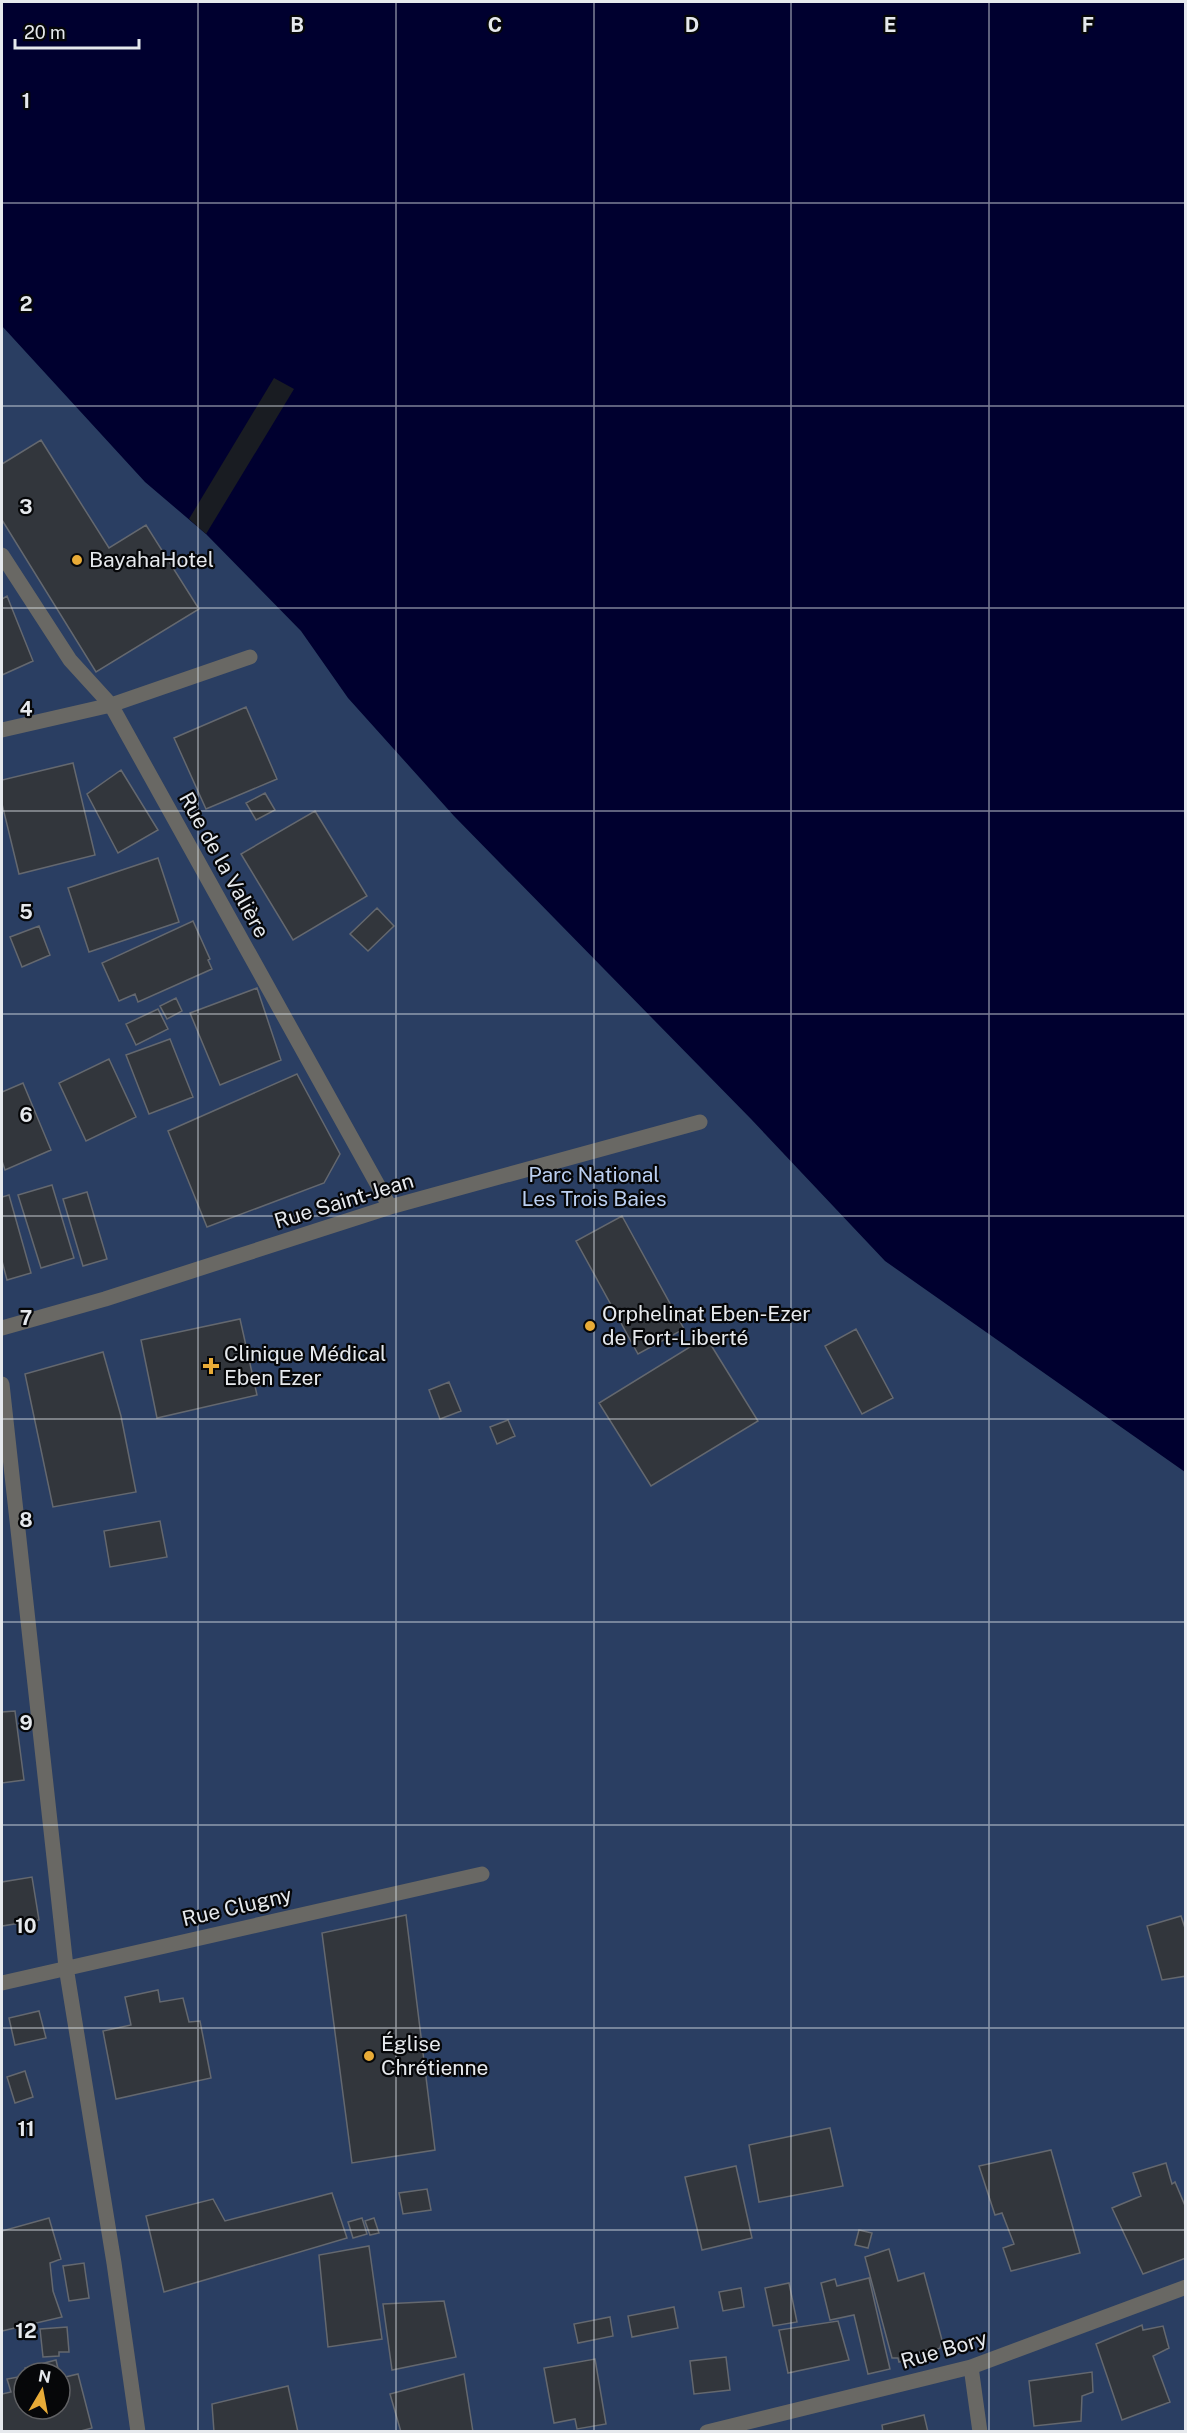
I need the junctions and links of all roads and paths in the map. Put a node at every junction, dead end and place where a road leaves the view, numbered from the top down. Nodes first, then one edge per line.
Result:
1 (2, 555) edge
2 (250, 657) dead end
3 (111, 705) junction
4 (2, 730) edge
5 (700, 1122) dead end
6 (390, 1208) junction
7 (2, 1328) edge
8 (2, 1384) edge
9 (482, 1874) dead end
10 (66, 1967) junction
11 (2, 1983) edge
12 (1185, 2288) edge
13 (971, 2367) junction
14 (138, 2432) edge
15 (707, 2432) edge
16 (980, 2432) edge

1 - 3 street, Rue de la Valière
2 - 3 street
3 - 4 street
3 - 6 street, Rue de la Valière
5 - 6 street, Rue Saint-Jean
6 - 7 street, Rue Saint-Jean
8 - 10 street
9 - 10 street, Rue Clugny
10 - 11 street, Rue Clugny
10 - 14 street
12 - 13 street, Rue Bory
13 - 15 street, Rue Bory
13 - 16 street

